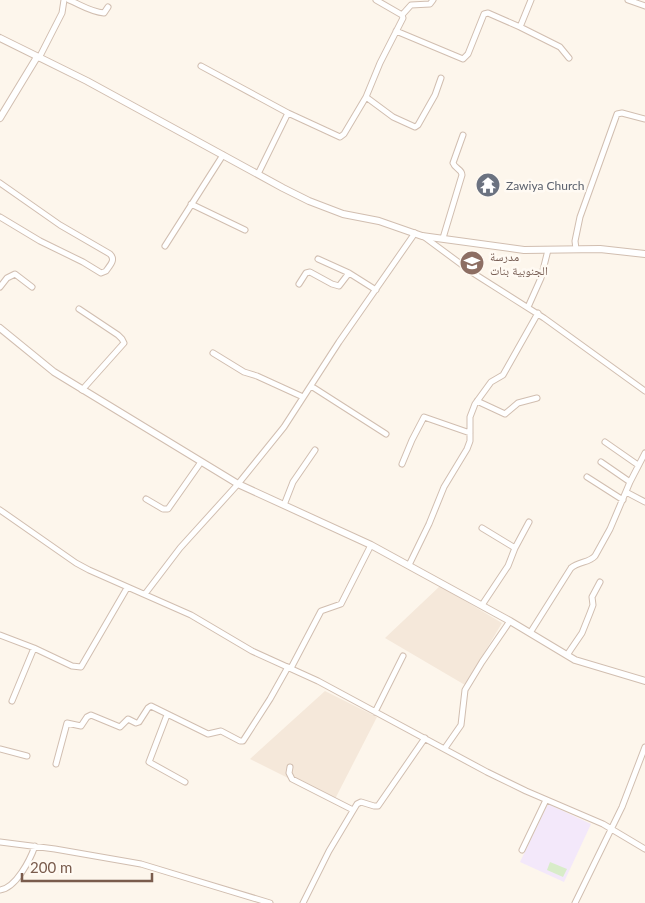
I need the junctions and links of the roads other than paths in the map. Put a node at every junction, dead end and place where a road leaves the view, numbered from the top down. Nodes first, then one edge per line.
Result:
1 (64, 0) edge
2 (69, 0) edge
3 (377, 0) edge
4 (433, 0) edge
5 (531, 0) edge
6 (628, 0) edge
7 (645, 6) edge
8 (108, 7) dead end
9 (402, 15) junction
10 (520, 26) junction
11 (396, 32) junction
12 (0, 38) edge
13 (38, 57) junction
14 (569, 58) dead end
15 (201, 66) dead end
16 (441, 78) dead end
17 (366, 97) junction
18 (288, 113) junction
19 (0, 118) edge
20 (645, 119) edge
21 (463, 135) dead end
22 (223, 154) junction
23 (258, 174) junction
24 (0, 183) edge
25 (191, 204) junction
26 (0, 217) edge
27 (245, 230) dead end
28 (419, 234) junction
29 (443, 238) junction
30 (165, 246) dead end
31 (576, 249) junction
32 (548, 250) junction
33 (645, 254) edge
34 (318, 260) dead end
35 (349, 273) junction
36 (300, 284) dead end
37 (0, 287) edge
38 (32, 287) dead end
39 (376, 290) junction
40 (528, 307) junction
41 (80, 309) dead end
42 (538, 314) junction
43 (0, 328) edge
44 (214, 353) dead end
45 (311, 386) junction
46 (82, 390) junction
47 (645, 391) edge
48 (303, 397) junction
49 (537, 398) dead end
50 (477, 402) junction
51 (470, 433) junction
52 (386, 434) dead end
53 (605, 442) dead end
54 (314, 450) dead end
55 (645, 453) edge
56 (201, 462) junction
57 (601, 462) dead end
58 (402, 464) dead end
59 (638, 465) junction
60 (588, 477) dead end
61 (630, 482) junction
62 (238, 484) junction
63 (626, 492) junction
64 (146, 499) dead end
65 (623, 500) junction
66 (645, 502) edge
67 (284, 505) junction
68 (0, 510) edge
69 (529, 522) dead end
70 (482, 528) dead end
71 (371, 545) junction
72 (514, 548) junction
73 (408, 565) junction
74 (600, 582) dead end
75 (127, 588) junction
76 (145, 594) junction
77 (482, 605) junction
78 (510, 621) junction
79 (530, 633) junction
80 (0, 636) edge
81 (34, 648) junction
82 (567, 655) junction
83 (403, 656) dead end
84 (289, 667) junction
85 (645, 681) edge
86 (12, 701) dead end
87 (376, 712) junction
88 (167, 714) junction
89 (425, 738) junction
90 (645, 747) edge
91 (445, 748) junction
92 (0, 749) edge
93 (27, 756) dead end
94 (56, 764) dead end
95 (290, 767) dead end
96 (185, 782) dead end
97 (546, 800) junction
98 (353, 810) junction
99 (611, 829) junction
100 (0, 842) edge
101 (35, 846) junction
102 (645, 849) edge
103 (522, 850) dead end
104 (0, 890) edge
105 (270, 903) edge
106 (303, 903) edge
107 (575, 903) edge

1 - 13 street
2 - 8 street
3 - 9 street
4 - 9 street
5 - 10 street
6 - 7 street
9 - 11 street
10 - 11 street
10 - 14 street
11 - 17 street
12 - 13 street
13 - 19 street
13 - 22 street
15 - 18 street
16 - 17 street
17 - 18 street
18 - 23 street
20 - 31 street
21 - 29 street
22 - 23 street
22 - 25 street
23 - 28 street
24 - 26 street
25 - 27 street
25 - 30 street
28 - 29 street
28 - 39 street
28 - 40 street
29 - 32 street
31 - 32 street
31 - 33 street
32 - 40 street
34 - 35 street
35 - 36 street
35 - 39 street
37 - 38 street
39 - 45 street
40 - 42 street
41 - 46 street
42 - 47 street
42 - 50 street
43 - 46 street
44 - 48 street
45 - 48 street
45 - 52 street
46 - 56 street
48 - 62 street
49 - 50 street
50 - 51 street
51 - 58 street
51 - 73 street
53 - 59 street
54 - 67 street
55 - 59 street
56 - 62 street
56 - 64 street
57 - 61 street
59 - 61 street
60 - 65 street
61 - 63 street
62 - 67 street
62 - 76 street
63 - 65 street
63 - 66 street
65 - 79 street
67 - 71 street
68 - 75 street
69 - 72 street
70 - 72 street
71 - 73 street
71 - 84 street
72 - 77 street
73 - 77 street
74 - 82 street
75 - 76 street
75 - 81 street
76 - 84 street
77 - 78 street
78 - 79 street
78 - 91 street
79 - 82 street
80 - 81 street
81 - 86 street
82 - 85 street
83 - 87 street
84 - 87 street
84 - 88 street
87 - 89 street
88 - 94 street
88 - 96 street
89 - 91 street
89 - 98 street
90 - 99 street
91 - 97 street
92 - 93 street
95 - 98 street
97 - 99 street
97 - 103 street
98 - 106 street
99 - 102 street
99 - 107 street
100 - 101 street
101 - 104 street
101 - 105 street

